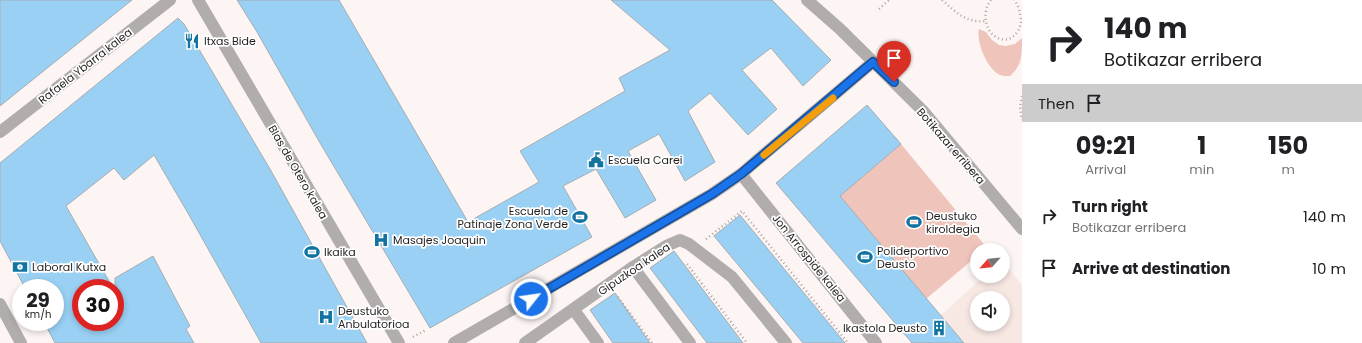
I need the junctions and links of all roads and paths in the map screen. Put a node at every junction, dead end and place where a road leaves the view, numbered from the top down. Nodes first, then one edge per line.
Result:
1 (170, 0) edge
2 (198, 0) edge
3 (807, 0) edge
4 (889, 0) edge
5 (942, 0) edge
6 (991, 0) edge
7 (1014, 0) edge
8 (879, 9) dead end
9 (1021, 12) edge
10 (986, 21) junction
11 (873, 62) junction
12 (1022, 96) edge
13 (1022, 120) edge
14 (0, 132) edge
15 (741, 174) junction
16 (1022, 229) edge
17 (703, 241) dead end
18 (684, 260) dead end
19 (633, 267) junction
20 (808, 285) dead end
21 (804, 289) junction
22 (618, 296) dead end
23 (0, 304) edge
24 (574, 310) junction
25 (22, 343) edge
26 (399, 343) edge
27 (454, 343) edge
28 (525, 343) edge
29 (598, 343) edge
30 (652, 343) edge
31 (690, 343) edge
32 (747, 343) edge
33 (786, 343) edge
34 (848, 343) edge
35 (876, 343) edge

1 - 14 street, Rafaela Ybarra kalea
2 - 26 street, Blas de Otero kalea
3 - 11 street, Botikazar erribera
4 - 8 path
5 - 10 path
6 - 10 path
7 - 9 path
9 - 10 path
11 - 15 street
11 - 16 street, Botikazar erribera
12 - 13 path
15 - 27 street
15 - 35 street, Jon Arrospide kalea
17 - 21 path
18 - 32 path
19 - 24 street, Gipuzkoa kalea
19 - 31 street
19 - 33 street, Gipuzkoa kalea
20 - 21 path
21 - 34 path
22 - 30 path
23 - 25 street
24 - 28 street, Gipuzkoa kalea
24 - 29 street

